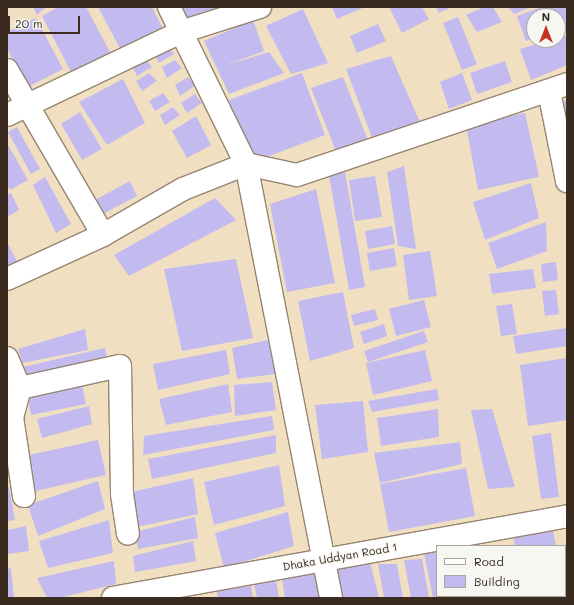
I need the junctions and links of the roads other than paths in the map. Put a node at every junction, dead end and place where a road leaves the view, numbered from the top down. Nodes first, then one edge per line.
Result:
1 (168, 7) edge
2 (260, 7) edge
3 (181, 32) junction
4 (7, 70) edge
5 (558, 87) edge
6 (28, 105) junction
7 (7, 115) edge
8 (246, 164) junction
9 (567, 180) edge
10 (104, 235) junction
11 (7, 279) edge
12 (7, 358) edge
13 (20, 388) junction
14 (24, 496) dead end
15 (567, 516) edge
16 (128, 534) dead end
17 (324, 560) junction
18 (113, 598) edge
19 (331, 598) edge

1 - 3 street
2 - 3 street
3 - 6 street
3 - 8 street
4 - 6 street
5 - 8 street
5 - 9 street
6 - 7 street
6 - 10 street
8 - 10 street
8 - 17 street
10 - 11 street
12 - 13 street
13 - 14 street
13 - 16 street
15 - 17 street, Dhaka Uddyan Road 1
17 - 18 street, Dhaka Uddyan Road 1
17 - 19 street

